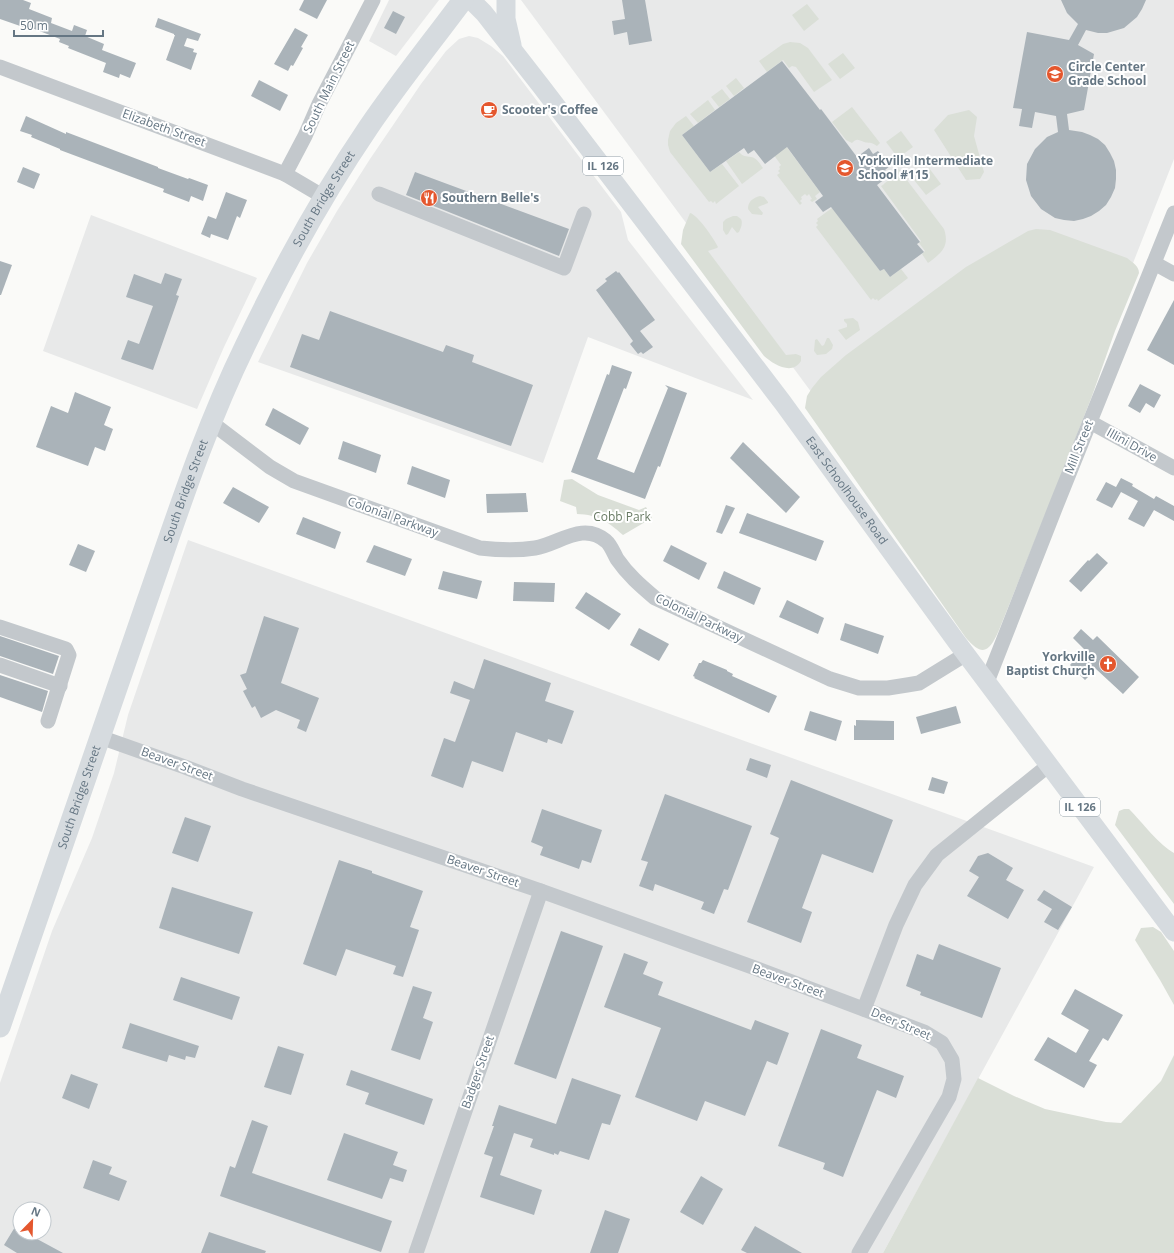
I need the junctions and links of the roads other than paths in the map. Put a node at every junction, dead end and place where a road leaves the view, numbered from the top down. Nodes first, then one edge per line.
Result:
1 (373, 0) edge
2 (463, 0) edge
3 (471, 0) edge
4 (506, 0) edge
5 (514, 52) junction
6 (0, 67) edge
7 (285, 174) junction
8 (379, 194) dead end
9 (324, 197) junction
10 (1174, 213) edge
11 (584, 214) dead end
12 (1154, 263) junction
13 (1174, 274) edge
14 (1090, 422) junction
15 (212, 423) junction
16 (1174, 468) edge
17 (0, 627) edge
18 (966, 654) junction
19 (0, 665) edge
20 (987, 682) junction
21 (60, 686) junction
22 (48, 721) dead end
23 (100, 737) junction
24 (1049, 765) junction
25 (541, 891) junction
26 (1174, 932) edge
27 (864, 1009) junction
28 (0, 1027) edge
29 (416, 1253) edge
30 (859, 1253) edge

1 - 7 street, South Main Street
2 - 9 highway, South Bridge Street
3 - 5 main road, East Schoolhouse Road
4 - 5 main road, East Schoolhouse Road
5 - 18 main road, East Schoolhouse Road / IL 126
6 - 7 street, Elizabeth Street
7 - 9 street, Elizabeth Street
8 - 11 street
9 - 15 highway, South Bridge Street
10 - 12 street, Mill Street
12 - 13 street
12 - 14 street, Mill Street
14 - 16 street, Illini Drive
14 - 20 street, Mill Street
15 - 18 street, Colonial Parkway
15 - 23 highway, South Bridge Street
17 - 21 street
18 - 20 main road, East Schoolhouse Road
19 - 21 street
20 - 24 main road, East Schoolhouse Road / IL 126
21 - 22 street
23 - 25 street, Beaver Street
23 - 28 highway, South Bridge Street
24 - 26 main road, East Schoolhouse Road / IL 126
24 - 27 street, Deer Street
25 - 27 street, Beaver Street
25 - 29 street, Badger Street
27 - 30 street, Deer Street

